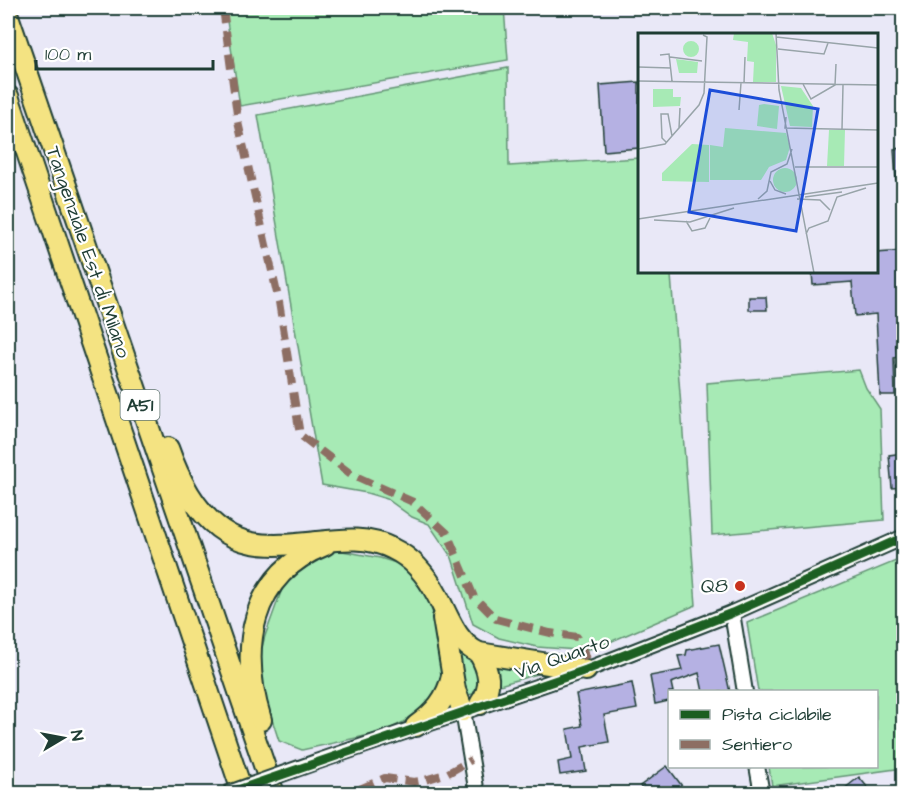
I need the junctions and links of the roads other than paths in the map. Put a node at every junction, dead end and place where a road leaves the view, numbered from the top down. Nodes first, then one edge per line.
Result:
1 (8, 16) edge
2 (8, 96) edge
3 (101, 293) junction
4 (903, 537) edge
5 (344, 539) junction
6 (440, 601) junction
7 (732, 614) junction
8 (479, 653) junction
9 (452, 670) junction
10 (586, 670) junction
11 (745, 690) edge
12 (472, 708) junction
13 (416, 726) junction
14 (233, 765) junction
15 (757, 768) edge
16 (226, 794) edge
17 (237, 794) edge
18 (243, 794) edge
19 (274, 794) edge
20 (285, 794) edge
21 (477, 794) edge
22 (762, 794) edge

1 - 3 highway, Tangenziale Est di Milano / A51
2 - 14 highway, Tangenziale Est di Milano / A51
3 - 5 highway
3 - 19 highway, Tangenziale Est di Milano / A51
4 - 7 street, Via Quarto
5 - 6 highway
5 - 20 highway
6 - 8 highway
6 - 9 highway
7 - 10 street, Via Quarto
7 - 11 street
8 - 10 highway
8 - 12 highway
9 - 12 highway
9 - 13 highway
10 - 12 street, Via Quarto
12 - 13 street, Via Quarto
12 - 21 street
13 - 16 street, Via Quarto, bridge
14 - 17 highway
14 - 18 highway, Tangenziale Est di Milano / A51
15 - 22 street

